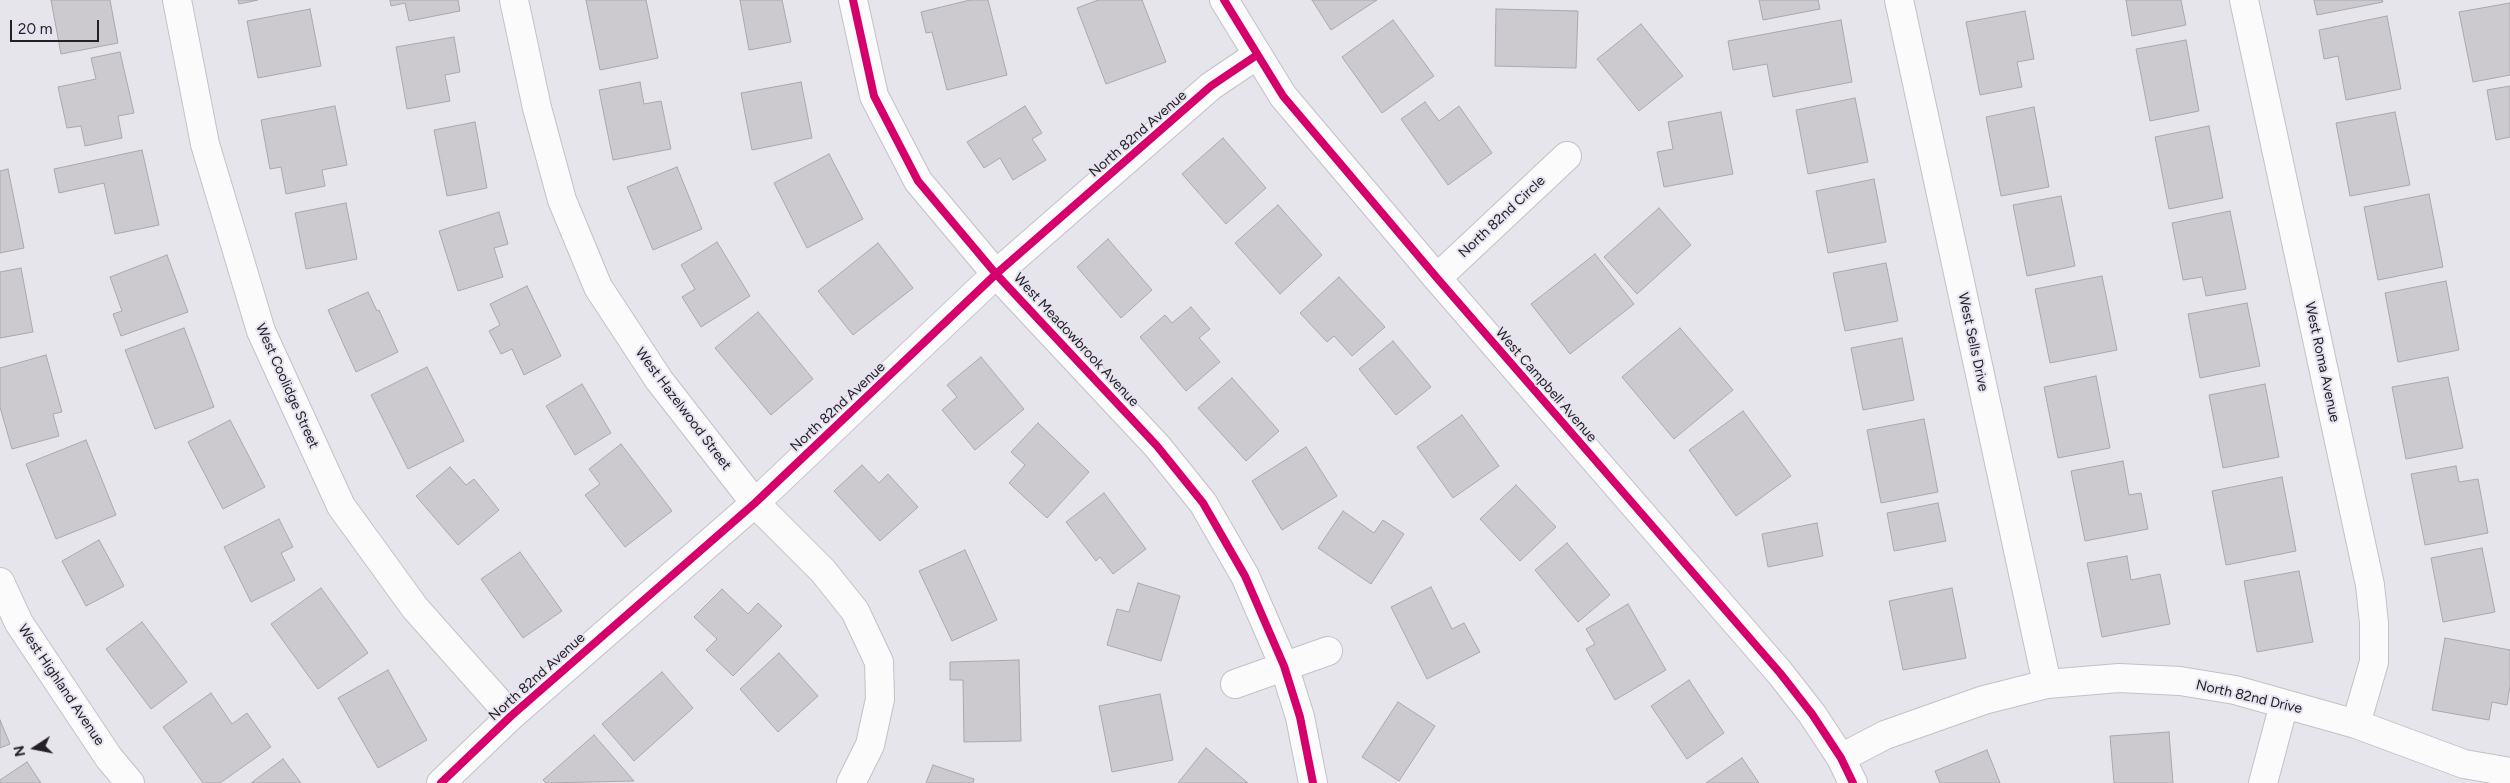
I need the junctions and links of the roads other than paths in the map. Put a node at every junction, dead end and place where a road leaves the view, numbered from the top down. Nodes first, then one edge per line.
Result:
1 (177, 0) edge
2 (514, 0) edge
3 (853, 0) edge
4 (1224, 0) edge
5 (1899, 0) edge
6 (2244, 0) edge
7 (1257, 55) junction
8 (1567, 156) dead end
9 (996, 274) junction
10 (1437, 278) junction
11 (754, 503) junction
12 (0, 582) edge
13 (1328, 651) dead end
14 (1284, 666) junction
15 (1236, 684) dead end
16 (2048, 684) junction
17 (2284, 704) junction
18 (511, 716) junction
19 (2356, 724) junction
20 (1841, 758) junction
21 (2510, 772) edge
22 (130, 783) edge
23 (441, 783) edge
24 (852, 783) edge
25 (1313, 783) edge
26 (1853, 783) edge
27 (2264, 783) edge

1 - 18 street, West Coolidge Street
2 - 11 street, West Hazelwood Street
3 - 9 street, West Meadowbrook Avenue
4 - 7 street, West Campbell Avenue
5 - 16 street, West Sells Drive
6 - 19 street, West Roma Avenue
7 - 9 street, North 82nd Avenue
7 - 10 street, West Campbell Avenue
8 - 10 street, North 82nd Circle
9 - 11 street, North 82nd Avenue
9 - 14 street, West Meadowbrook Avenue
10 - 20 street, West Campbell Avenue
11 - 18 street, North 82nd Avenue
11 - 24 street, West Hazelwood Street
12 - 22 street, West Highland Avenue
13 - 14 street
14 - 15 street
14 - 25 street, West Meadowbrook Avenue
16 - 17 street, North 82nd Drive
16 - 20 street, North 82nd Drive
17 - 19 street, North 82nd Drive
17 - 27 street
18 - 23 street, North 82nd Avenue
19 - 21 street, North 82nd Drive
20 - 26 street, West Campbell Avenue

